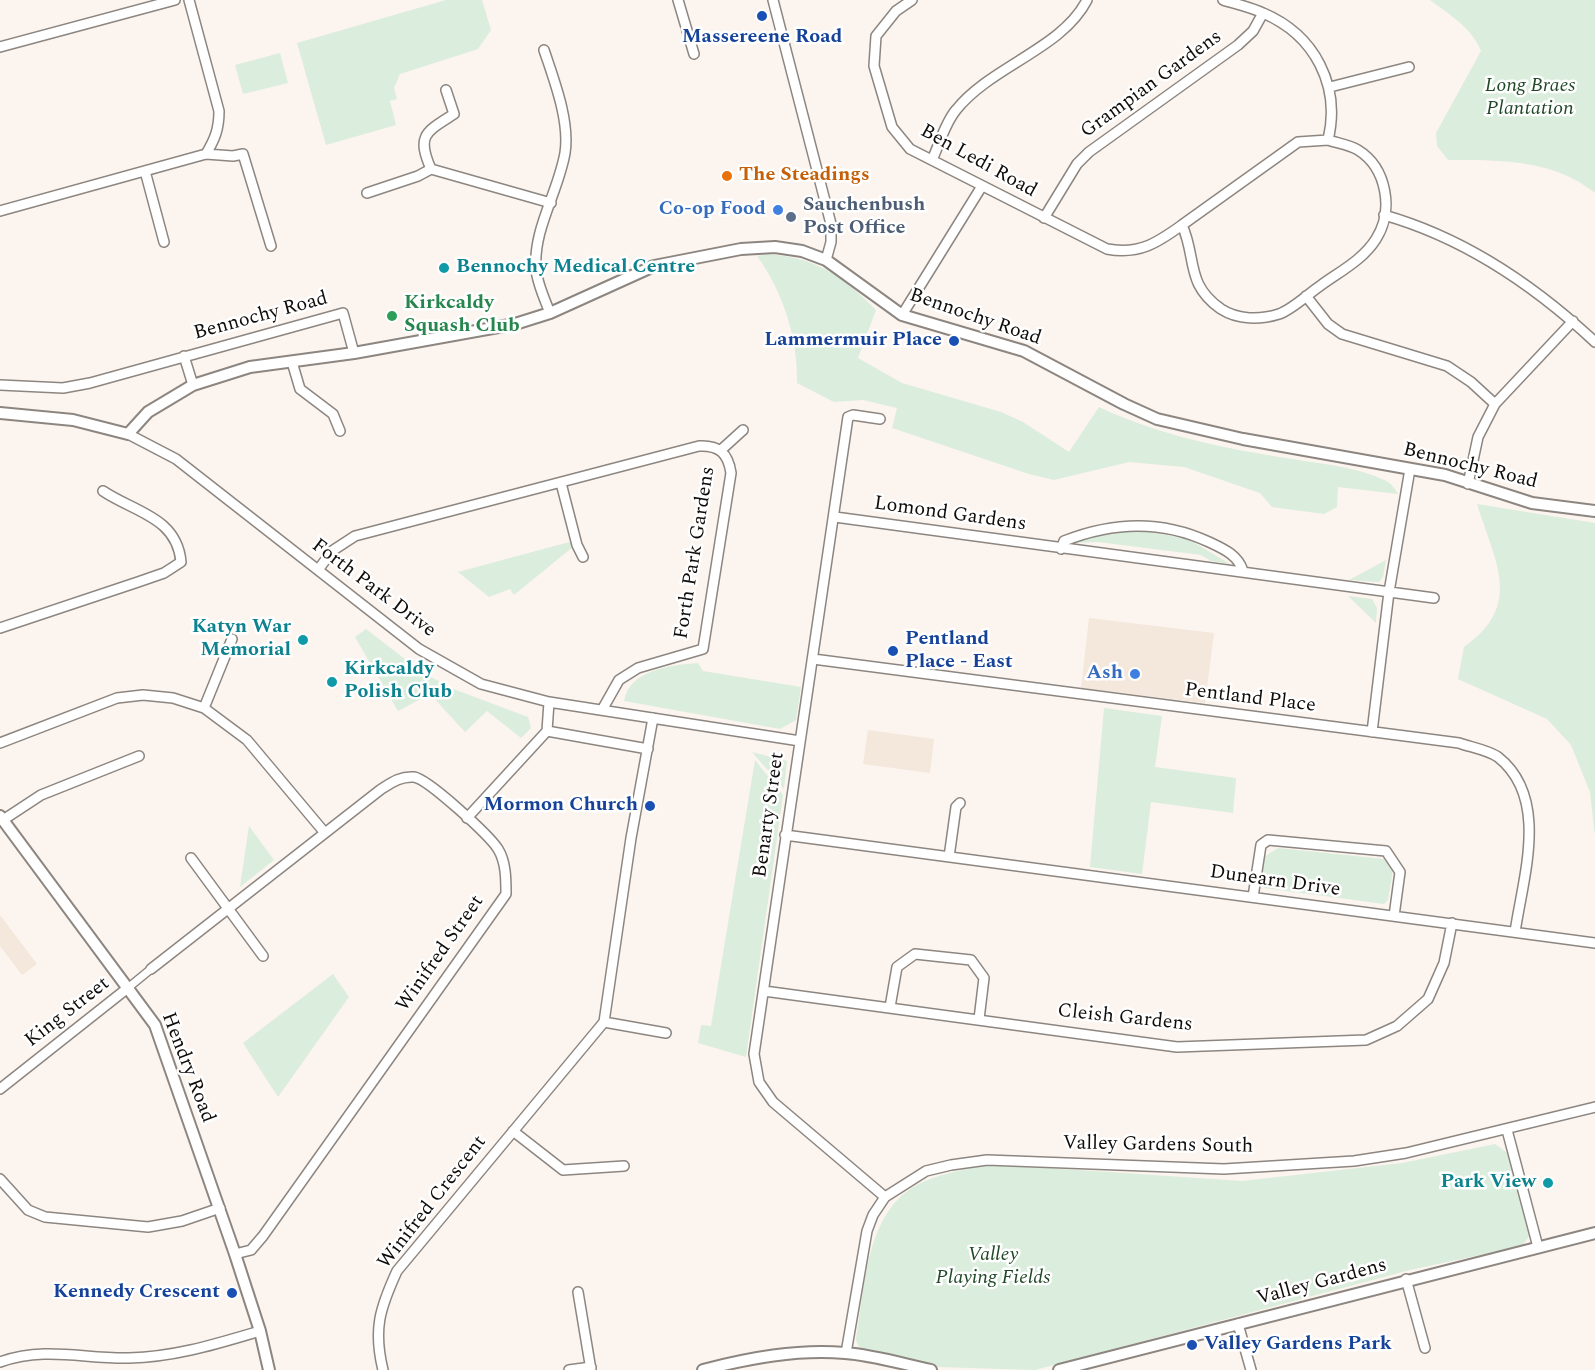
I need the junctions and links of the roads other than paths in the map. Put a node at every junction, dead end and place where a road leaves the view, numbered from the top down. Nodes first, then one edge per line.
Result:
1 (175, 0) edge
2 (189, 0) edge
3 (678, 0) edge
4 (772, 0) edge
5 (912, 0) edge
6 (1087, 0) edge
7 (1223, 0) edge
8 (1263, 13) junction
9 (0, 47) edge
10 (544, 50) dead end
11 (694, 54) dead end
12 (1409, 67) dead end
13 (1330, 87) junction
14 (446, 90) dead end
15 (1328, 140) junction
16 (206, 154) junction
17 (932, 160) junction
18 (431, 169) junction
19 (144, 171) junction
20 (982, 186) junction
21 (367, 193) dead end
22 (551, 203) junction
23 (0, 211) edge
24 (1384, 215) junction
25 (1044, 218) junction
26 (1182, 225) junction
27 (164, 242) dead end
28 (271, 246) dead end
29 (826, 260) junction
30 (1306, 296) junction
31 (550, 313) junction
32 (902, 315) junction
33 (1573, 321) junction
34 (1595, 342) edge
35 (354, 353) junction
36 (184, 356) junction
37 (292, 362) junction
38 (0, 385) edge
39 (193, 385) junction
40 (1495, 405) junction
41 (0, 413) edge
42 (880, 419) dead end
43 (743, 430) dead end
44 (340, 431) dead end
45 (128, 434) junction
46 (721, 450) junction
47 (1410, 469) junction
48 (561, 483) junction
49 (1468, 484) junction
50 (103, 491) dead end
51 (1595, 511) edge
52 (835, 517) junction
53 (1061, 549) junction
54 (583, 557) dead end
55 (318, 570) junction
56 (1243, 572) junction
57 (1389, 592) junction
58 (1434, 598) dead end
59 (0, 628) edge
60 (232, 639) dead end
61 (813, 659) junction
62 (549, 702) junction
63 (204, 708) junction
64 (603, 710) junction
65 (653, 718) junction
66 (547, 731) junction
67 (1372, 732) junction
68 (800, 741) junction
69 (0, 743) edge
70 (648, 749) junction
71 (139, 756) dead end
72 (960, 803) dead end
73 (1, 818) edge
74 (467, 818) junction
75 (325, 833) junction
76 (785, 835) junction
77 (950, 857) junction
78 (191, 858) dead end
79 (1253, 897) junction
80 (228, 909) junction
81 (1394, 915) junction
82 (1452, 923) junction
83 (1515, 932) junction
84 (1595, 943) edge
85 (263, 956) dead end
86 (151, 969) joint
87 (129, 987) junction
88 (764, 990) junction
89 (890, 1007) junction
90 (979, 1019) junction
91 (604, 1022) junction
92 (666, 1034) dead end
93 (2, 1084) edge
94 (1595, 1107) edge
95 (1507, 1130) junction
96 (513, 1131) junction
97 (624, 1166) dead end
98 (0, 1179) edge
99 (885, 1197) junction
100 (220, 1208) junction
101 (1595, 1233) edge
102 (1538, 1246) junction
103 (235, 1254) junction
104 (1406, 1279) junction
105 (578, 1292) dead end
106 (1238, 1324) junction
107 (260, 1331) junction
108 (1425, 1348) dead end
109 (846, 1353) junction
110 (0, 1362) edge
111 (591, 1368) edge
112 (269, 1370) edge
113 (383, 1370) edge
114 (569, 1370) edge
115 (703, 1370) edge
116 (931, 1370) edge
117 (1059, 1370) edge
118 (1251, 1370) edge

1 - 9 street
2 - 16 street
3 - 11 street
4 - 29 street
5 - 17 street, Ben Ledi Road
6 - 17 street
7 - 8 street
8 - 13 street
8 - 25 street, Grampian Gardens
10 - 22 street
12 - 13 street
13 - 15 street
14 - 18 street
15 - 24 street
15 - 26 street
16 - 19 street
16 - 28 street
17 - 20 street, Ben Ledi Road
18 - 21 street
18 - 22 street
19 - 23 street
19 - 27 street
20 - 25 street, Ben Ledi Road
20 - 32 street
22 - 31 street
24 - 30 street
24 - 33 street
25 - 26 street, Ben Ledi Road
26 - 30 street
29 - 31 street, Bennochy Road
29 - 32 street, Bennochy Road
30 - 40 street
31 - 35 street, Bennochy Road
32 - 47 street, Bennochy Road
33 - 34 street
33 - 40 street
35 - 36 street, Bennochy Road
35 - 37 street, Bennochy Road
36 - 38 street, Bennochy Road
36 - 39 street, Bennochy Road
37 - 39 street, Bennochy Road
37 - 44 street
39 - 45 street, Bennochy Road
40 - 49 street
41 - 45 street
42 - 52 street, Benarty Street
43 - 46 street, Forth Park Gardens
45 - 55 street, Forth Park Drive
46 - 48 street, Forth Park Gardens
46 - 64 street, Forth Park Gardens
47 - 49 street, Bennochy Road
47 - 57 street
48 - 54 street
48 - 55 street, Forth Park Gardens
49 - 51 street, Bennochy Road
50 - 59 street
52 - 53 street, Lomond Gardens
52 - 61 street, Benarty Street
53 - 56 street, Lomond Gardens
53 - 56 street
55 - 62 street, Forth Park Drive
56 - 57 street, Lomond Gardens
57 - 58 street, Lomond Gardens
57 - 67 street
60 - 63 street
61 - 67 street, Pentland Place
61 - 68 street, Benarty Street
62 - 64 street, Forth Park Drive
62 - 66 street
63 - 69 street
63 - 75 street
64 - 65 street, Forth Park Drive
65 - 68 street, Forth Park Drive
65 - 70 street
66 - 70 street
66 - 74 street
67 - 83 street, Pentland Place
68 - 76 street, Benarty Street
70 - 91 street
71 - 73 street
72 - 77 street
73 - 87 street, Hendry Road
74 - 75 street, Winifred Street
74 - 103 street, Winifred Street
75 - 80 street, Winifred Street
76 - 77 street, Dunearn Drive
76 - 88 street, Benarty Street
77 - 79 street, Dunearn Drive
78 - 80 street
79 - 81 street, Dunearn Drive
79 - 81 street
80 - 85 street
80 - 86 street, Winifred Street
81 - 82 street, Dunearn Drive
82 - 83 street, Dunearn Drive
82 - 90 street, Cleish Gardens
83 - 84 street, Dunearn Drive
86 - 87 street
87 - 93 street, King Street
87 - 100 street, Hendry Road
88 - 89 street, Cleish Gardens
88 - 99 street, Benarty Street
89 - 90 street, Cleish Gardens
89 - 90 street
91 - 92 street
91 - 96 street, Winifred Crescent
94 - 95 street, Valley Gardens South
95 - 99 street, Valley Gardens South
95 - 102 street
96 - 97 street, Winifred Crescent
96 - 113 street, Winifred Crescent
98 - 100 street
99 - 109 street, Valley Gardens South
100 - 103 street, Hendry Road
101 - 102 street, Valley Gardens
102 - 104 street, Valley Gardens
103 - 107 street, Hendry Road
104 - 106 street, Valley Gardens
104 - 108 street
105 - 111 street
106 - 117 street, Valley Gardens
106 - 118 street
107 - 110 street
107 - 112 street, Hendry Road
109 - 115 street
109 - 116 street
111 - 114 street

